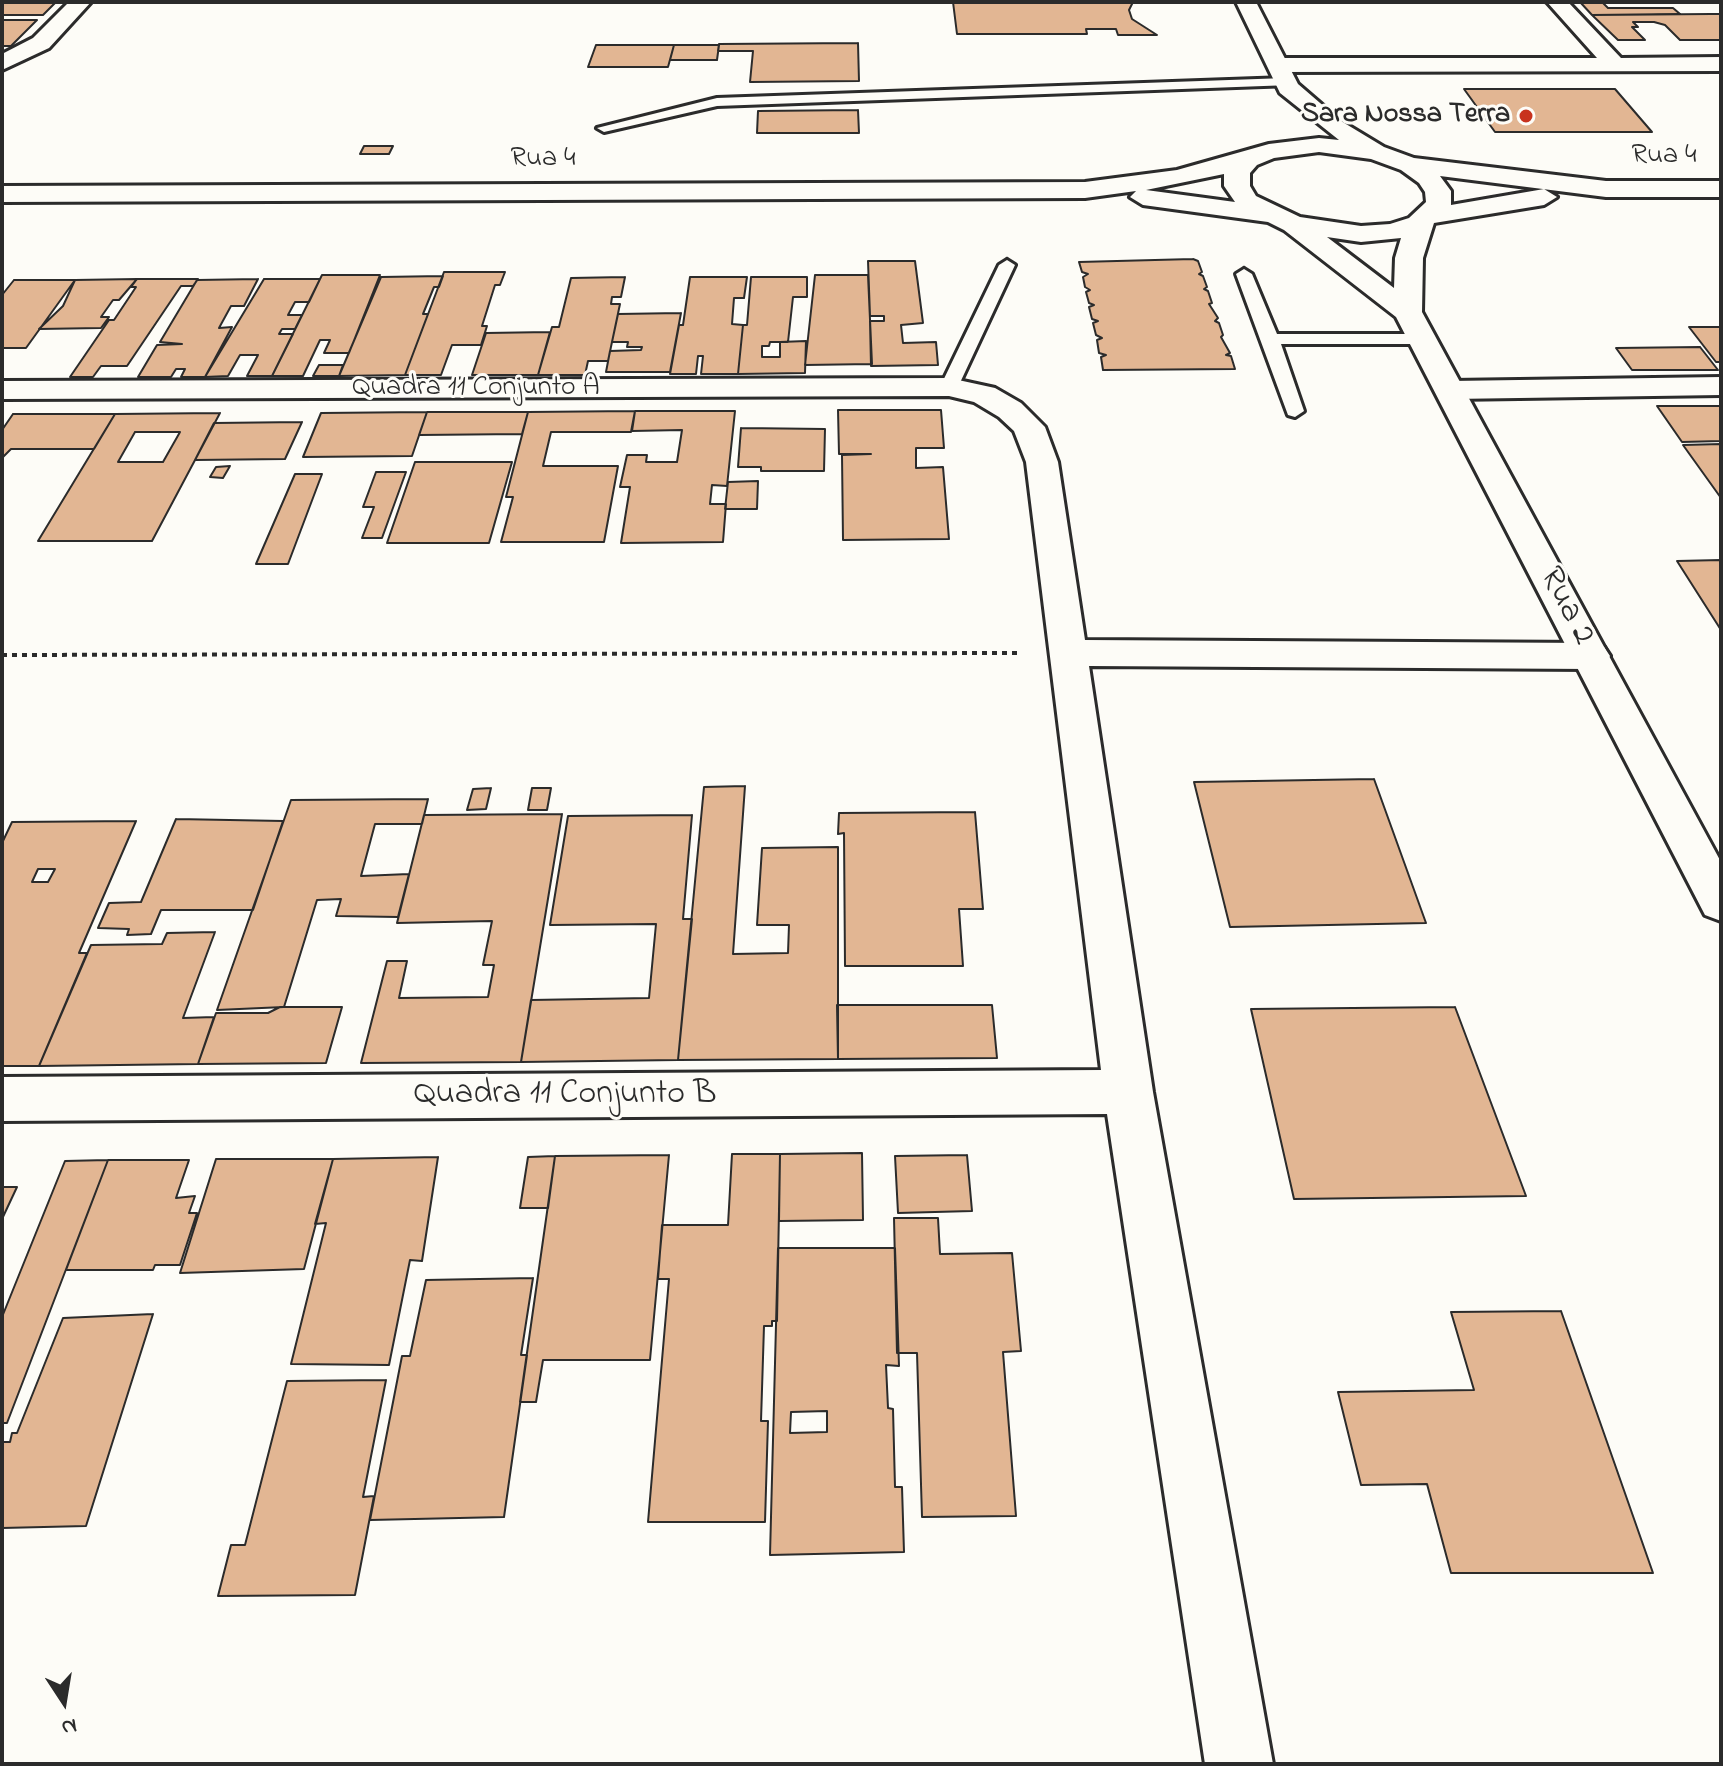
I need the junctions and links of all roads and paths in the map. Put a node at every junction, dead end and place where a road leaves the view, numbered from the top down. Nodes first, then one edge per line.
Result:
1 (81, 2) edge
2 (1246, 2) edge
3 (1557, 2) edge
4 (2, 63) edge
5 (1615, 64) junction
6 (1721, 64) edge
7 (1284, 79) junction
8 (604, 128) dead end
9 (1375, 152) junction
10 (1258, 156) junction
11 (1410, 165) junction
12 (1606, 189) junction
13 (1721, 189) edge
14 (1085, 190) junction
15 (2, 194) edge
16 (1267, 214) junction
17 (1424, 220) junction
18 (1293, 224) junction
19 (1007, 265) dead end
20 (1244, 274) dead end
21 (1415, 326) junction
22 (1270, 339) junction
23 (1721, 386) edge
24 (949, 387) junction
25 (2, 390) edge
26 (1452, 390) junction
27 (1295, 411) dead end
28 (1070, 653) junction
29 (2, 655) edge
30 (1591, 656) junction
31 (1721, 903) edge
32 (1128, 1092) junction
33 (2, 1099) edge
34 (1239, 1764) edge

1 - 4 street
2 - 7 street
3 - 5 street
5 - 6 street
5 - 7 street
7 - 8 lane
7 - 9 street
7 - 10 street
9 - 10 street
9 - 11 street
10 - 14 street
10 - 16 street
11 - 12 street
11 - 17 street
12 - 13 street, Rua 4
12 - 17 street
14 - 15 street, Rua 4
14 - 16 street
16 - 18 street
17 - 18 street
17 - 21 street
18 - 21 street
19 - 24 lane
20 - 22 lane
21 - 22 lane
21 - 26 street, Rua 2
22 - 27 lane
23 - 26 street
24 - 25 street, Quadra 11 Conjunto A
24 - 28 street, Quadra 11 Conjunto A
26 - 30 street, Rua 2
28 - 29 path
28 - 30 street
28 - 32 street, Quadra 11 Conjunto A
30 - 31 street, Rua 2
32 - 33 street, Quadra 11 Conjunto B
32 - 34 street, Quadra 11 Conjunto A

